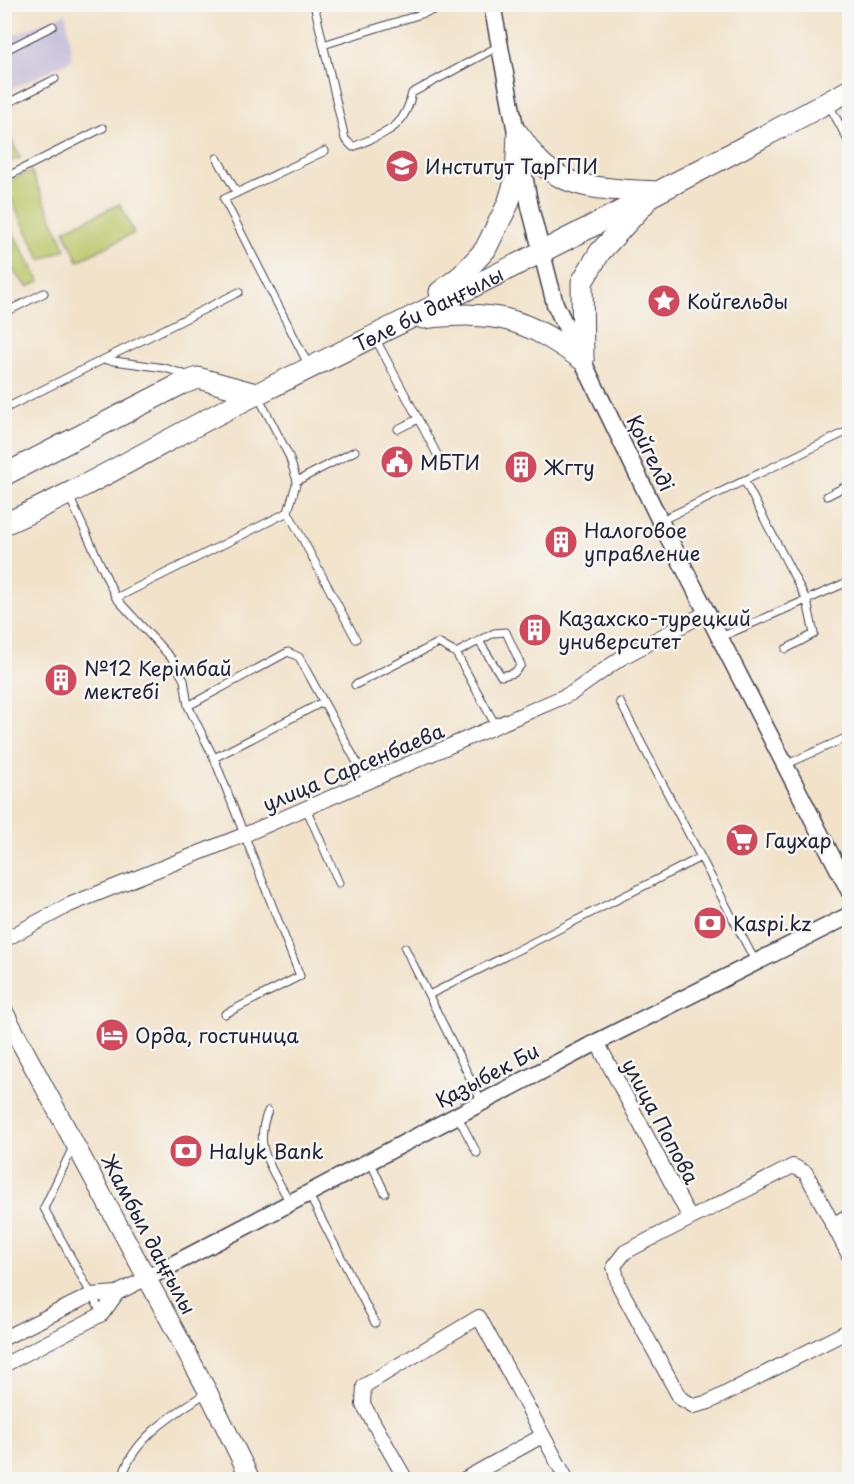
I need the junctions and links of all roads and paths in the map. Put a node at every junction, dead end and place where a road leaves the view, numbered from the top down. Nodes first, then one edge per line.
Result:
1 (315, 4) edge
2 (453, 4) edge
3 (492, 4) edge
4 (53, 26) dead end
5 (323, 45) junction
6 (500, 45) junction
7 (4, 51) edge
8 (55, 79) dead end
9 (849, 90) edge
10 (828, 102) junction
11 (4, 105) edge
12 (103, 128) dead end
13 (518, 134) junction
14 (849, 144) edge
15 (325, 152) dead end
16 (217, 158) dead end
17 (4, 178) edge
18 (656, 192) junction
19 (237, 193) junction
20 (539, 251) junction
21 (239, 292) dead end
22 (44, 293) dead end
23 (4, 313) edge
24 (407, 319) junction
25 (374, 335) junction
26 (107, 360) junction
27 (583, 360) junction
28 (310, 368) junction
29 (198, 378) junction
30 (256, 394) junction
31 (4, 409) edge
32 (418, 419) junction
33 (398, 429) dead end
34 (849, 430) edge
35 (355, 451) dead end
36 (439, 458) dead end
37 (4, 475) edge
38 (744, 480) junction
39 (297, 481) junction
40 (849, 484) edge
41 (68, 494) junction
42 (827, 496) dead end
43 (36, 511) junction
44 (288, 512) junction
45 (660, 521) junction
46 (4, 524) edge
47 (4, 531) edge
48 (849, 581) edge
49 (116, 598) junction
50 (807, 602) junction
51 (708, 612) junction
52 (721, 638) junction
53 (356, 639) dead end
54 (479, 641) junction
55 (786, 649) dead end
56 (456, 653) junction
57 (355, 685) dead end
58 (323, 702) junction
59 (620, 702) dead end
60 (188, 706) junction
61 (496, 726) junction
62 (849, 736) edge
63 (214, 759) junction
64 (786, 765) junction
65 (367, 782) junction
66 (306, 808) junction
67 (244, 835) junction
68 (701, 857) junction
69 (339, 883) dead end
70 (849, 892) edge
71 (849, 915) edge
72 (4, 940) edge
73 (405, 948) dead end
74 (755, 961) junction
75 (429, 995) junction
76 (4, 1012) edge
77 (225, 1014) dead end
78 (597, 1042) junction
79 (482, 1102) junction
80 (268, 1111) dead end
81 (457, 1115) junction
82 (75, 1143) junction
83 (477, 1153) dead end
84 (370, 1161) junction
85 (308, 1193) junction
86 (385, 1193) dead end
87 (290, 1203) junction
88 (849, 1215) edge
89 (690, 1218) junction
90 (832, 1225) junction
91 (849, 1257) edge
92 (147, 1278) junction
93 (117, 1293) junction
94 (91, 1295) junction
95 (102, 1314) junction
96 (375, 1323) dead end
97 (849, 1330) edge
98 (4, 1338) edge
99 (4, 1365) edge
100 (208, 1392) junction
101 (542, 1436) junction
102 (122, 1479) edge
103 (251, 1479) edge
104 (406, 1479) edge
105 (463, 1479) edge
106 (567, 1479) edge

1 - 5 lane
2 - 5 lane
3 - 6 street, Қойгелді
4 - 7 lane
5 - 6 lane
6 - 13 street, Қойгелді
8 - 11 lane
9 - 10 main road, Төле би даңғылы
10 - 14 lane
10 - 18 main road, Төле би даңғылы
12 - 17 lane
13 - 18 main road
13 - 20 street, Қойгелді
13 - 24 main road
15 - 19 lane
16 - 19 lane
18 - 20 main road, Төле би даңғылы
18 - 27 main road
19 - 28 lane
20 - 24 main road, Төле би даңғылы
20 - 27 street, Қойгелді
21 - 26 lane
22 - 23 lane
24 - 25 main road, Төле би даңғылы
24 - 27 main road
25 - 28 main road, Төле би даңғылы
25 - 32 lane
26 - 29 lane
26 - 31 lane
27 - 45 street, Қойгелді
28 - 30 main road, Төле би даңғылы
29 - 30 main road
29 - 37 main road
30 - 39 lane
30 - 41 main road, Төле би даңғылы
32 - 33 lane
32 - 36 lane
34 - 38 lane
35 - 39 lane
38 - 45 lane
38 - 50 lane
39 - 44 lane
40 - 42 lane
41 - 43 main road, Төле би даңғылы
41 - 49 lane
43 - 46 main road, Төле би даңғылы
43 - 47 main road
44 - 49 lane
44 - 53 lane
45 - 51 street, Қойгелді
48 - 50 lane
49 - 60 lane
50 - 52 lane
50 - 55 lane
51 - 52 street, Қойгелді
51 - 61 street, улица Сарсенбаева
52 - 64 street, Қойгелді
54 - 54 lane
54 - 56 lane
56 - 57 lane
56 - 61 lane
58 - 60 lane
58 - 63 lane
58 - 65 lane
59 - 68 lane
60 - 63 lane
61 - 65 street, улица Сарсенбаева
62 - 64 lane
63 - 67 lane
64 - 70 street, Қойгелді
65 - 66 street, улица Сарсенбаева
66 - 67 street, улица Сарсенбаева
66 - 69 lane
67 - 72 street, улица Сарсенбаева
67 - 77 lane
68 - 74 lane
68 - 75 lane
71 - 74 street, Қазыбек Би
73 - 75 lane
74 - 78 street, Қазыбек Би
75 - 79 lane
76 - 82 main road, Жамбыл даңғылы
78 - 79 street, Қазыбек Би
78 - 89 street, улица Попова
79 - 81 street, Қазыбек Би
80 - 87 lane
81 - 83 lane
81 - 84 street, Қазыбек Би
82 - 92 main road, Жамбыл даңғылы
82 - 94 lane
84 - 85 street, Қазыбек Би
84 - 86 lane
85 - 87 street, Қазыбек Би
85 - 96 lane
87 - 92 street, Қазыбек Би
88 - 90 street
89 - 90 street
89 - 97 street
90 - 91 street
92 - 93 street
92 - 100 main road, Жамбыл даңғылы
93 - 94 street
93 - 95 street
94 - 95 lane
94 - 98 street
95 - 99 street
100 - 102 lane
100 - 103 main road, Жамбыл даңғылы
101 - 104 street
101 - 105 street
101 - 106 street

